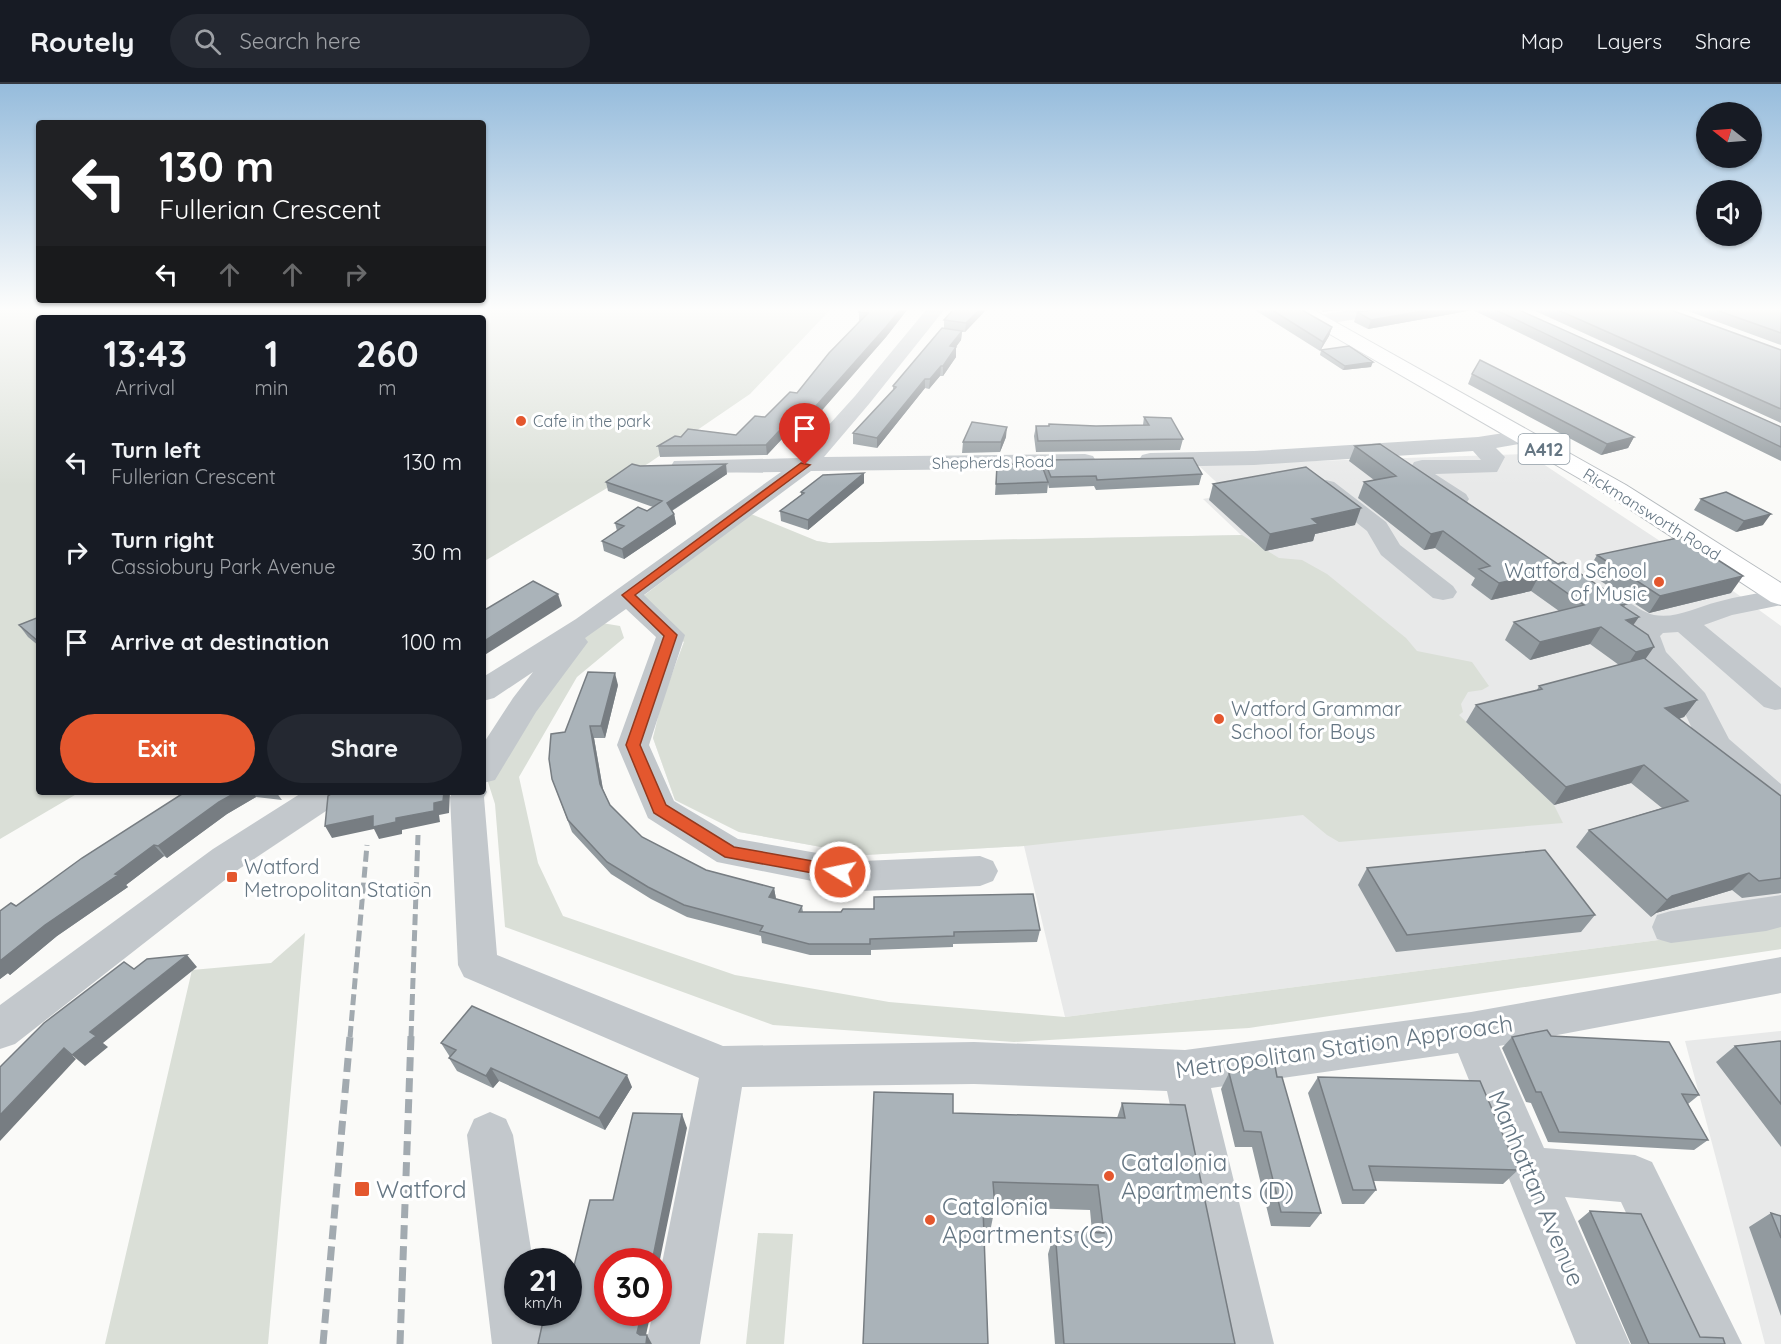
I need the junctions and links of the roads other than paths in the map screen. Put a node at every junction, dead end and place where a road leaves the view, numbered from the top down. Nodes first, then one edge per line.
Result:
1 (887, 369) edge
2 (1404, 369) edge
3 (1523, 437) junction
4 (1478, 444) junction
5 (1254, 458) junction
6 (1101, 460) edge
7 (1124, 460) edge
8 (805, 465) junction
9 (665, 466) edge
10 (1422, 467) junction
11 (1308, 474) junction
12 (1474, 510) edge
13 (1583, 583) edge
14 (1443, 592) dead end
15 (628, 595) junction
16 (1781, 596) edge
17 (1684, 622) junction
18 (586, 625) junction
19 (1653, 626) junction
20 (539, 655) junction
21 (486, 689) edge
22 (1775, 699) dead end
23 (486, 728) edge
24 (486, 766) edge
25 (324, 795) edge
26 (468, 795) edge
27 (1781, 804) edge
28 (980, 871) dead end
29 (1781, 911) edge
30 (1671, 927) dead end
31 (1781, 975) edge
32 (0, 1030) edge
33 (1471, 1032) junction
34 (1185, 1071) junction
35 (719, 1088) junction
36 (490, 1135) dead end
37 (1529, 1171) junction
38 (519, 1344) edge
39 (674, 1344) edge
40 (1247, 1344) edge
41 (1603, 1344) edge
42 (1715, 1344) edge

1 - 8 street
2 - 3 main road, Rickmansworth Road / A412
3 - 4 street
3 - 16 main road, Rickmansworth Road / A412
4 - 5 street
4 - 10 street
5 - 7 street
5 - 11 street
6 - 8 street, Shepherds Road
8 - 9 street, Shepherds Road
8 - 15 street
10 - 11 street
10 - 12 street
11 - 14 street
13 - 19 street
15 - 18 street
15 - 28 street
16 - 17 street
17 - 19 street
17 - 22 street
18 - 20 street
18 - 24 street
19 - 27 street
20 - 21 street
20 - 23 street
25 - 32 street
26 - 35 street, Metropolitan Station Approach
29 - 30 street
31 - 33 street, Metropolitan Station Approach
33 - 34 street, Metropolitan Station Approach
33 - 37 street, Manhattan Avenue
34 - 35 street, Metropolitan Station Approach
34 - 40 street
35 - 39 street
36 - 38 street
37 - 41 street, Manhattan Avenue
37 - 42 street

